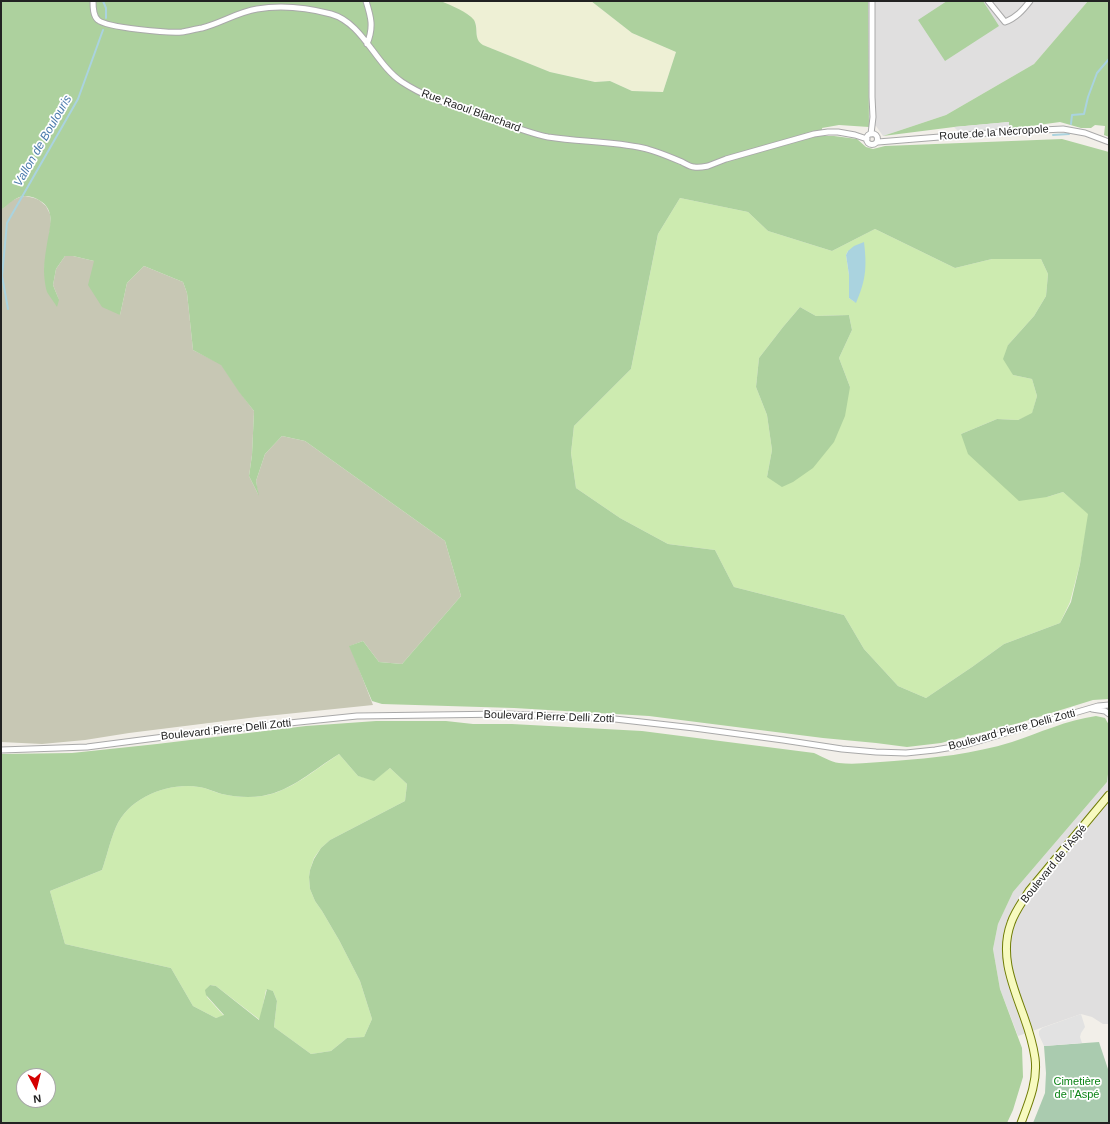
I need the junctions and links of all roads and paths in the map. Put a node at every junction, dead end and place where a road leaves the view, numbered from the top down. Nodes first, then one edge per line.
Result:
1 (93, 1) edge
2 (366, 1) edge
3 (872, 1) edge
4 (988, 1) edge
5 (1030, 1) edge
6 (367, 44) junction
7 (871, 134) junction
8 (866, 139) junction
9 (878, 142) junction
10 (1109, 142) edge
11 (1109, 705) edge
12 (1091, 709) junction
13 (1109, 714) edge
14 (1, 750) edge
15 (1109, 795) edge
16 (1021, 1123) edge

1 - 6 street, Rue Raoul Blanchard
2 - 6 street
3 - 7 street
4 - 5 street
6 - 8 street, Rue Raoul Blanchard
7 - 8 street
7 - 9 street
8 - 9 street
9 - 10 street, Route de la Nécropole
11 - 12 street, Boulevard Pierre Delli Zotti
12 - 13 street
12 - 14 street, Boulevard Pierre Delli Zotti
15 - 16 main road, Boulevard de l'Aspé

